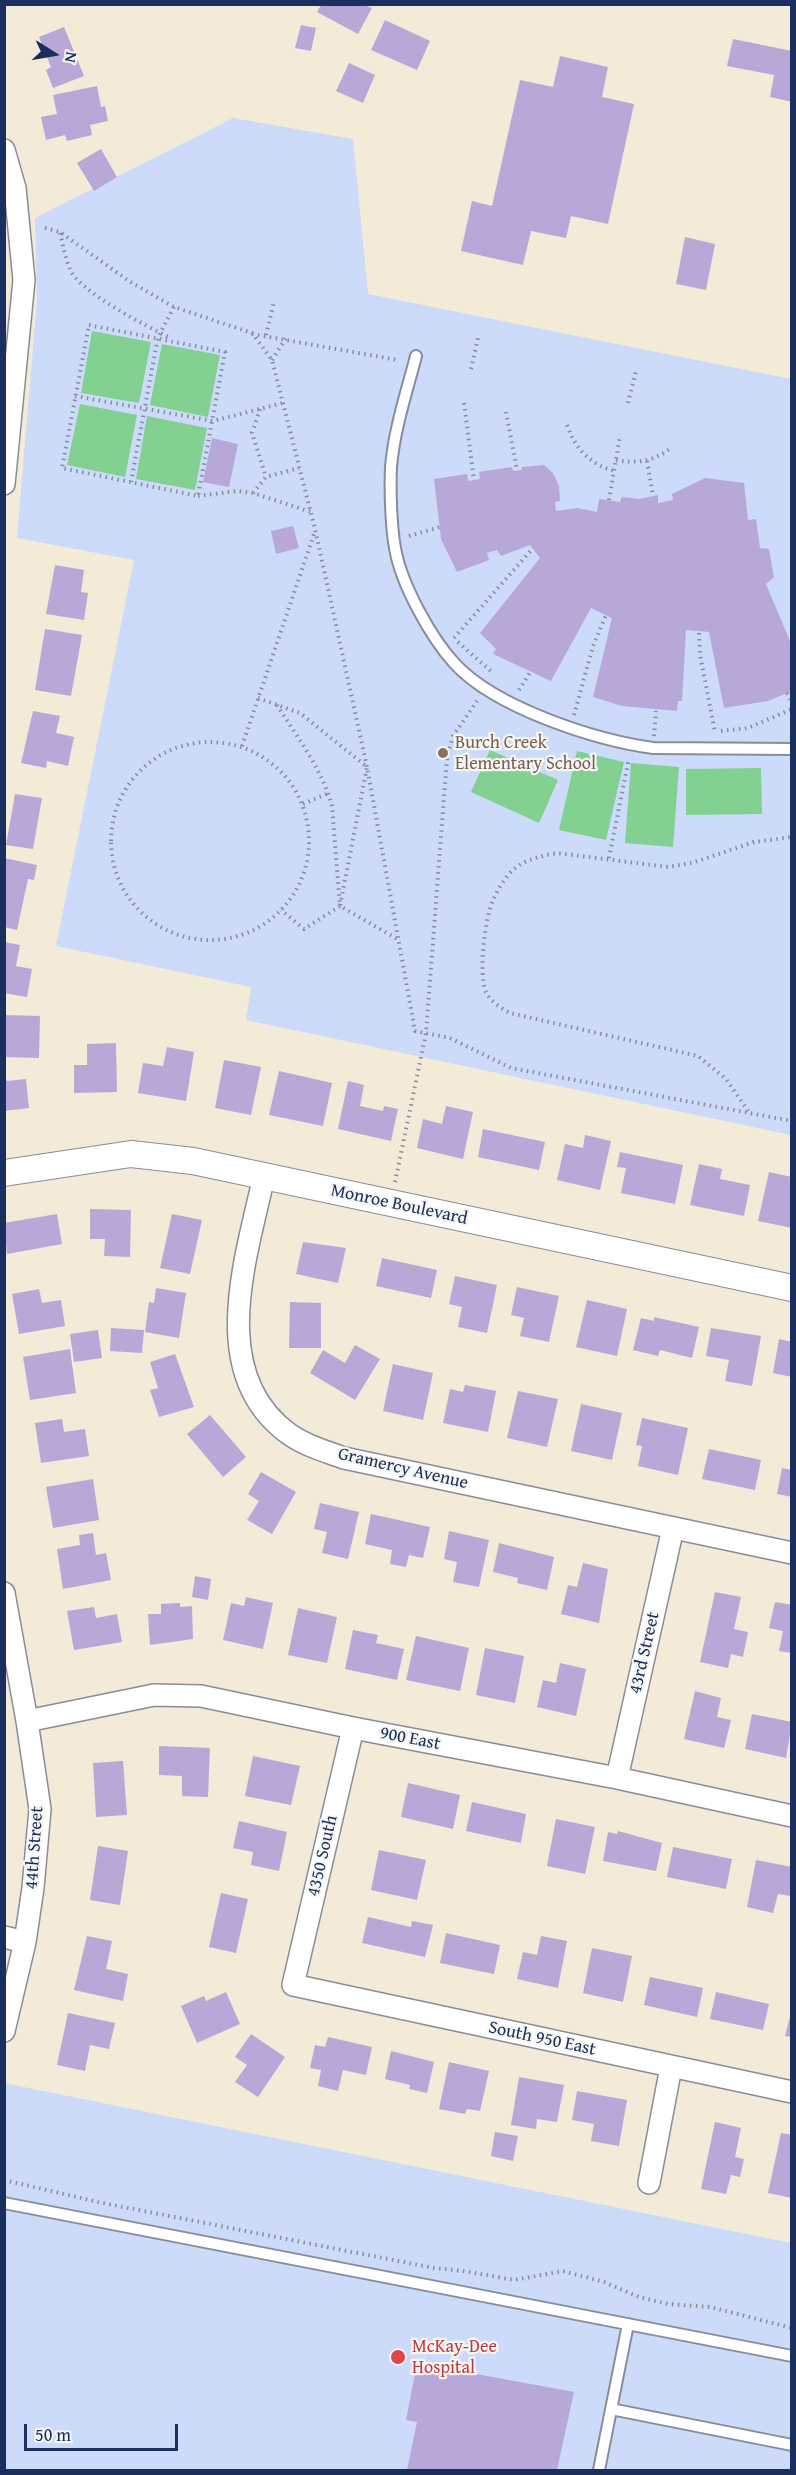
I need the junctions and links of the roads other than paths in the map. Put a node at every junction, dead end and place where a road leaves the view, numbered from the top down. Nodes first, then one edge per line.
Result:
1 (4, 150) edge
2 (10, 188) edge
3 (416, 356) dead end
4 (4, 484) edge
5 (792, 749) edge
6 (4, 1173) edge
7 (264, 1176) junction
8 (792, 1288) edge
9 (673, 1528) junction
10 (792, 1553) edge
11 (4, 1593) edge
12 (27, 1721) junction
13 (353, 1728) junction
14 (616, 1778) junction
15 (792, 1816) edge
16 (15, 1940) edge
17 (293, 1985) joint
18 (4, 2031) edge
19 (671, 2067) junction
20 (792, 2092) edge
21 (649, 2183) dead end
22 (4, 2203) edge
23 (628, 2324) junction
24 (792, 2356) edge
25 (611, 2409) junction
26 (792, 2445) edge
27 (599, 2470) edge

1 - 2 street
2 - 4 street
3 - 5 lane
6 - 7 street, Monroe Boulevard
7 - 8 street, Monroe Boulevard
7 - 9 street, Gramercy Avenue
9 - 10 street, Gramercy Avenue
9 - 14 street, 43rd Street
11 - 12 street, 44th Street
12 - 13 street, 900 East
12 - 16 street, 44th Street
13 - 14 street, 900 East
13 - 17 street, 4350 South
14 - 15 street, 900 East
16 - 18 street, 44th Street
17 - 19 street, South 950 East
19 - 20 street, South 950 East
19 - 21 street
22 - 23 lane
23 - 24 lane
23 - 25 lane
25 - 26 lane
25 - 27 lane

